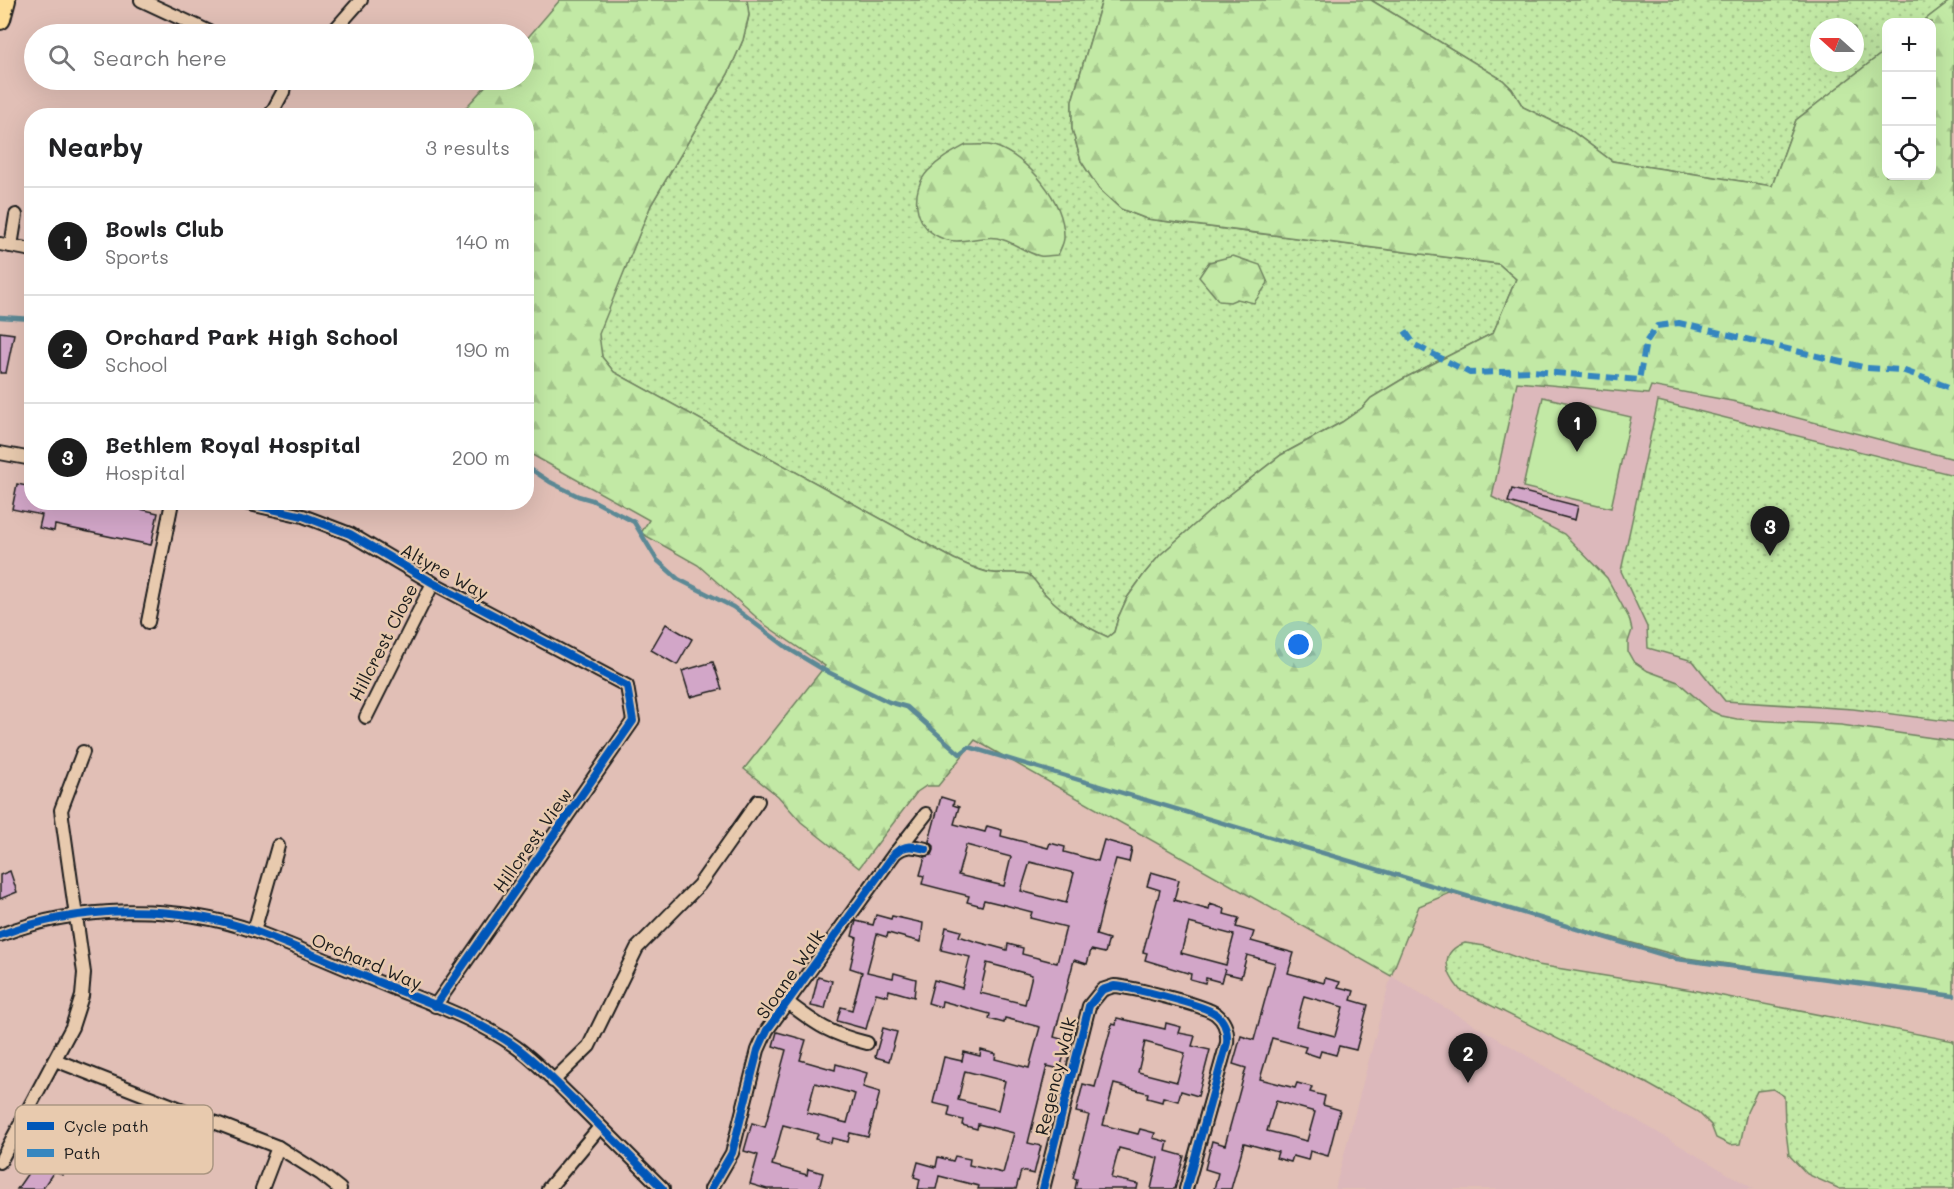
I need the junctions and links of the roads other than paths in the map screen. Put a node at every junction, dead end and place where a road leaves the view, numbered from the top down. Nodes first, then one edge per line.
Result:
1 (5, 0) edge
2 (141, 0) edge
3 (361, 0) edge
4 (0, 19) edge
5 (192, 24) edge
6 (340, 24) edge
7 (283, 90) edge
8 (274, 108) edge
9 (16, 215) dead end
10 (6, 245) edge
11 (24, 248) edge
12 (0, 453) edge
13 (24, 458) edge
14 (170, 510) edge
15 (276, 510) edge
16 (433, 584) junction
17 (148, 622) dead end
18 (627, 686) joint
19 (366, 717) dead end
20 (83, 752) dead end
21 (758, 801) dead end
22 (926, 814) dead end
23 (278, 846) dead end
24 (926, 849) dead end
25 (895, 853) junction
26 (76, 916) junction
27 (254, 931) junction
28 (0, 935) edge
29 (787, 1002) junction
30 (435, 1006) junction
31 (867, 1043) dead end
32 (55, 1060) junction
33 (553, 1081) junction
34 (31, 1105) edge
35 (170, 1105) edge
36 (213, 1122) edge
37 (600, 1127) junction
38 (15, 1134) edge
39 (278, 1147) junction
40 (0, 1162) edge
41 (262, 1189) edge
42 (340, 1189) edge
43 (548, 1189) edge
44 (663, 1189) edge
45 (711, 1189) edge
46 (1042, 1189) edge
47 (1186, 1189) edge

1 - 4 main road
2 - 5 street
3 - 6 street
7 - 8 street
9 - 10 street
10 - 11 street
12 - 13 street
14 - 17 street
15 - 16 street, Altyre Way
16 - 18 street, Altyre Way
16 - 19 street, Hillcrest Close
18 - 30 street, Hillcrest View
20 - 26 street
21 - 33 street
22 - 25 street, Sloane Walk
23 - 27 street
24 - 25 street
25 - 29 street, Sloane Walk
26 - 27 street, Orchard Way
26 - 28 street, Orchard Way
26 - 32 street
27 - 30 street, Orchard Way
29 - 31 street
29 - 45 street, Sloane Walk
30 - 33 street, Orchard Way
32 - 34 street
32 - 35 street
33 - 37 street, Orchard Way
36 - 39 street
37 - 43 street
37 - 44 street, Orchard Way
38 - 40 street
39 - 41 street
39 - 42 street
46 - 47 street, Regency Walk

